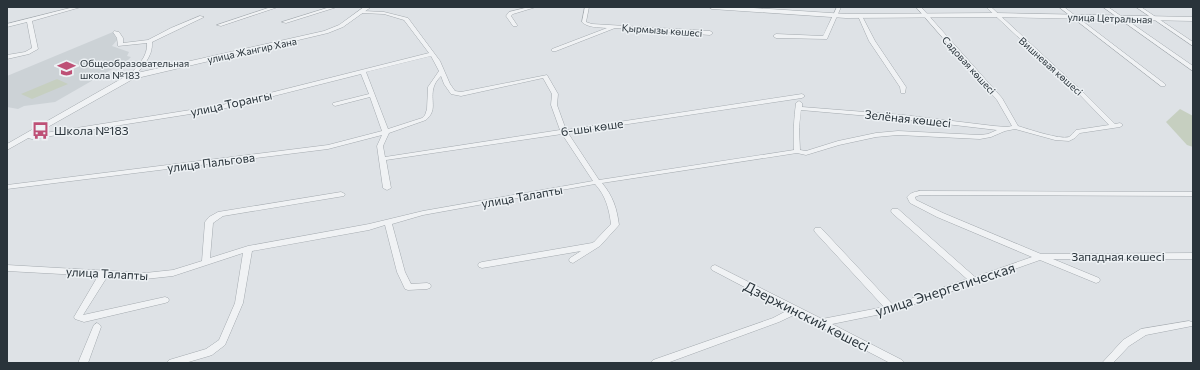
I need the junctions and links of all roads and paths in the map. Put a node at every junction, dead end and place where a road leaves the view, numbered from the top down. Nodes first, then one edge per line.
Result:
1 (79, 7) edge
2 (276, 7) edge
3 (335, 7) edge
4 (534, 7) edge
5 (587, 7) edge
6 (712, 7) edge
7 (839, 7) edge
8 (918, 7) edge
9 (988, 7) edge
10 (1061, 7) edge
11 (1104, 7) edge
12 (1138, 7) edge
13 (740, 8) edge
14 (365, 9) edge
15 (925, 15) junction
16 (996, 15) junction
17 (836, 16) junction
18 (860, 16) junction
19 (202, 17) dead end
20 (1075, 17) junction
21 (1121, 19) junction
22 (1156, 19) junction
23 (1193, 19) edge
24 (28, 20) junction
25 (284, 22) dead end
26 (219, 25) dead end
27 (515, 25) dead end
28 (7, 26) edge
29 (613, 27) junction
30 (116, 32) dead end
31 (710, 34) dead end
32 (776, 36) dead end
33 (149, 41) junction
34 (1193, 44) edge
35 (554, 50) dead end
36 (432, 54) junction
37 (7, 57) edge
38 (1193, 69) edge
39 (363, 71) junction
40 (442, 71) junction
41 (131, 77) junction
42 (1163, 85) dead end
43 (903, 92) dead end
44 (372, 95) junction
45 (335, 104) dead end
46 (798, 108) junction
47 (1015, 127) junction
48 (1004, 129) junction
49 (565, 131) junction
50 (386, 132) junction
51 (26, 136) junction
52 (7, 147) edge
53 (799, 152) junction
54 (382, 159) junction
55 (597, 182) junction
56 (7, 187) edge
57 (387, 188) dead end
58 (341, 194) dead end
59 (1193, 194) edge
60 (895, 211) dead end
61 (388, 223) junction
62 (818, 230) dead end
63 (598, 244) junction
64 (248, 248) junction
65 (1043, 256) junction
66 (1193, 256) edge
67 (573, 260) dead end
68 (206, 262) junction
69 (482, 265) dead end
70 (7, 268) edge
71 (715, 268) dead end
72 (104, 274) junction
73 (1096, 280) dead end
74 (974, 281) junction
75 (427, 286) dead end
76 (165, 300) dead end
77 (891, 309) junction
78 (796, 310) junction
79 (822, 323) junction
80 (1189, 324) dead end
81 (97, 327) dead end
82 (83, 363) edge
83 (172, 363) edge
84 (656, 363) edge
85 (899, 363) edge
86 (1107, 363) edge

1 - 24 street
2 - 26 street
3 - 25 street
4 - 27 street
5 - 29 street, Қырмызы көшесі
6 - 13 street, улица Цетральная
7 - 17 street
8 - 15 street, Садовая көшесі
9 - 16 street, Вишневая көшесі
10 - 20 street
11 - 21 street
12 - 22 street
13 - 17 street, улица Цетральная
14 - 36 street
14 - 41 street, улица Жангир Хана
15 - 16 street, улица Цетральная
15 - 18 street, улица Цетральная
15 - 47 street, Садовая көшесі
16 - 20 street, улица Цетральная
16 - 47 street, Вишневая көшесі
17 - 18 street, улица Цетральная
17 - 32 street
18 - 43 street
19 - 33 street
20 - 21 street, улица Цетральная
20 - 42 street
21 - 22 street, улица Цетральная
21 - 38 street
22 - 23 street, улица Цетральная
22 - 34 street
24 - 28 street
24 - 37 street
29 - 31 street, Қырмызы көшесі
29 - 35 street, Қырмызы көшесі
30 - 33 street
33 - 41 street
36 - 39 street, улица Торангы
36 - 40 street
39 - 44 street
39 - 51 street, улица Торангы
40 - 49 street
40 - 50 street, улица Пальгова
41 - 51 street, улица Жангир Хана
44 - 45 street
44 - 50 street
46 - 48 street, Зелёная көшесі
46 - 49 street, 6-шы көше
46 - 53 street
47 - 48 street, Зелёная көшесі
48 - 53 street, улица Талапты
49 - 54 street, 6-шы көше
49 - 55 street
50 - 54 street
50 - 56 street, улица Пальгова
51 - 52 street, улица Жангир Хана
53 - 55 street, улица Талапты
54 - 57 street
55 - 61 street, улица Талапты
55 - 63 street
58 - 68 street
59 - 65 street
60 - 74 street
61 - 64 street, улица Талапты
61 - 75 street
62 - 77 street
63 - 67 street
63 - 69 street
64 - 68 street, улица Талапты
64 - 83 street
65 - 66 street, Западная көшесі
65 - 73 street
65 - 74 street, улица Энергетическая
68 - 72 street, улица Талапты
70 - 72 street, улица Талапты
71 - 78 street, Дзержинский көшесі
72 - 76 street
74 - 77 street, улица Энергетическая
77 - 79 street, улица Энергетическая
78 - 79 street, Дзержинский көшесі
78 - 84 street
79 - 85 street, Дзержинский көшесі
80 - 86 street
81 - 82 street

